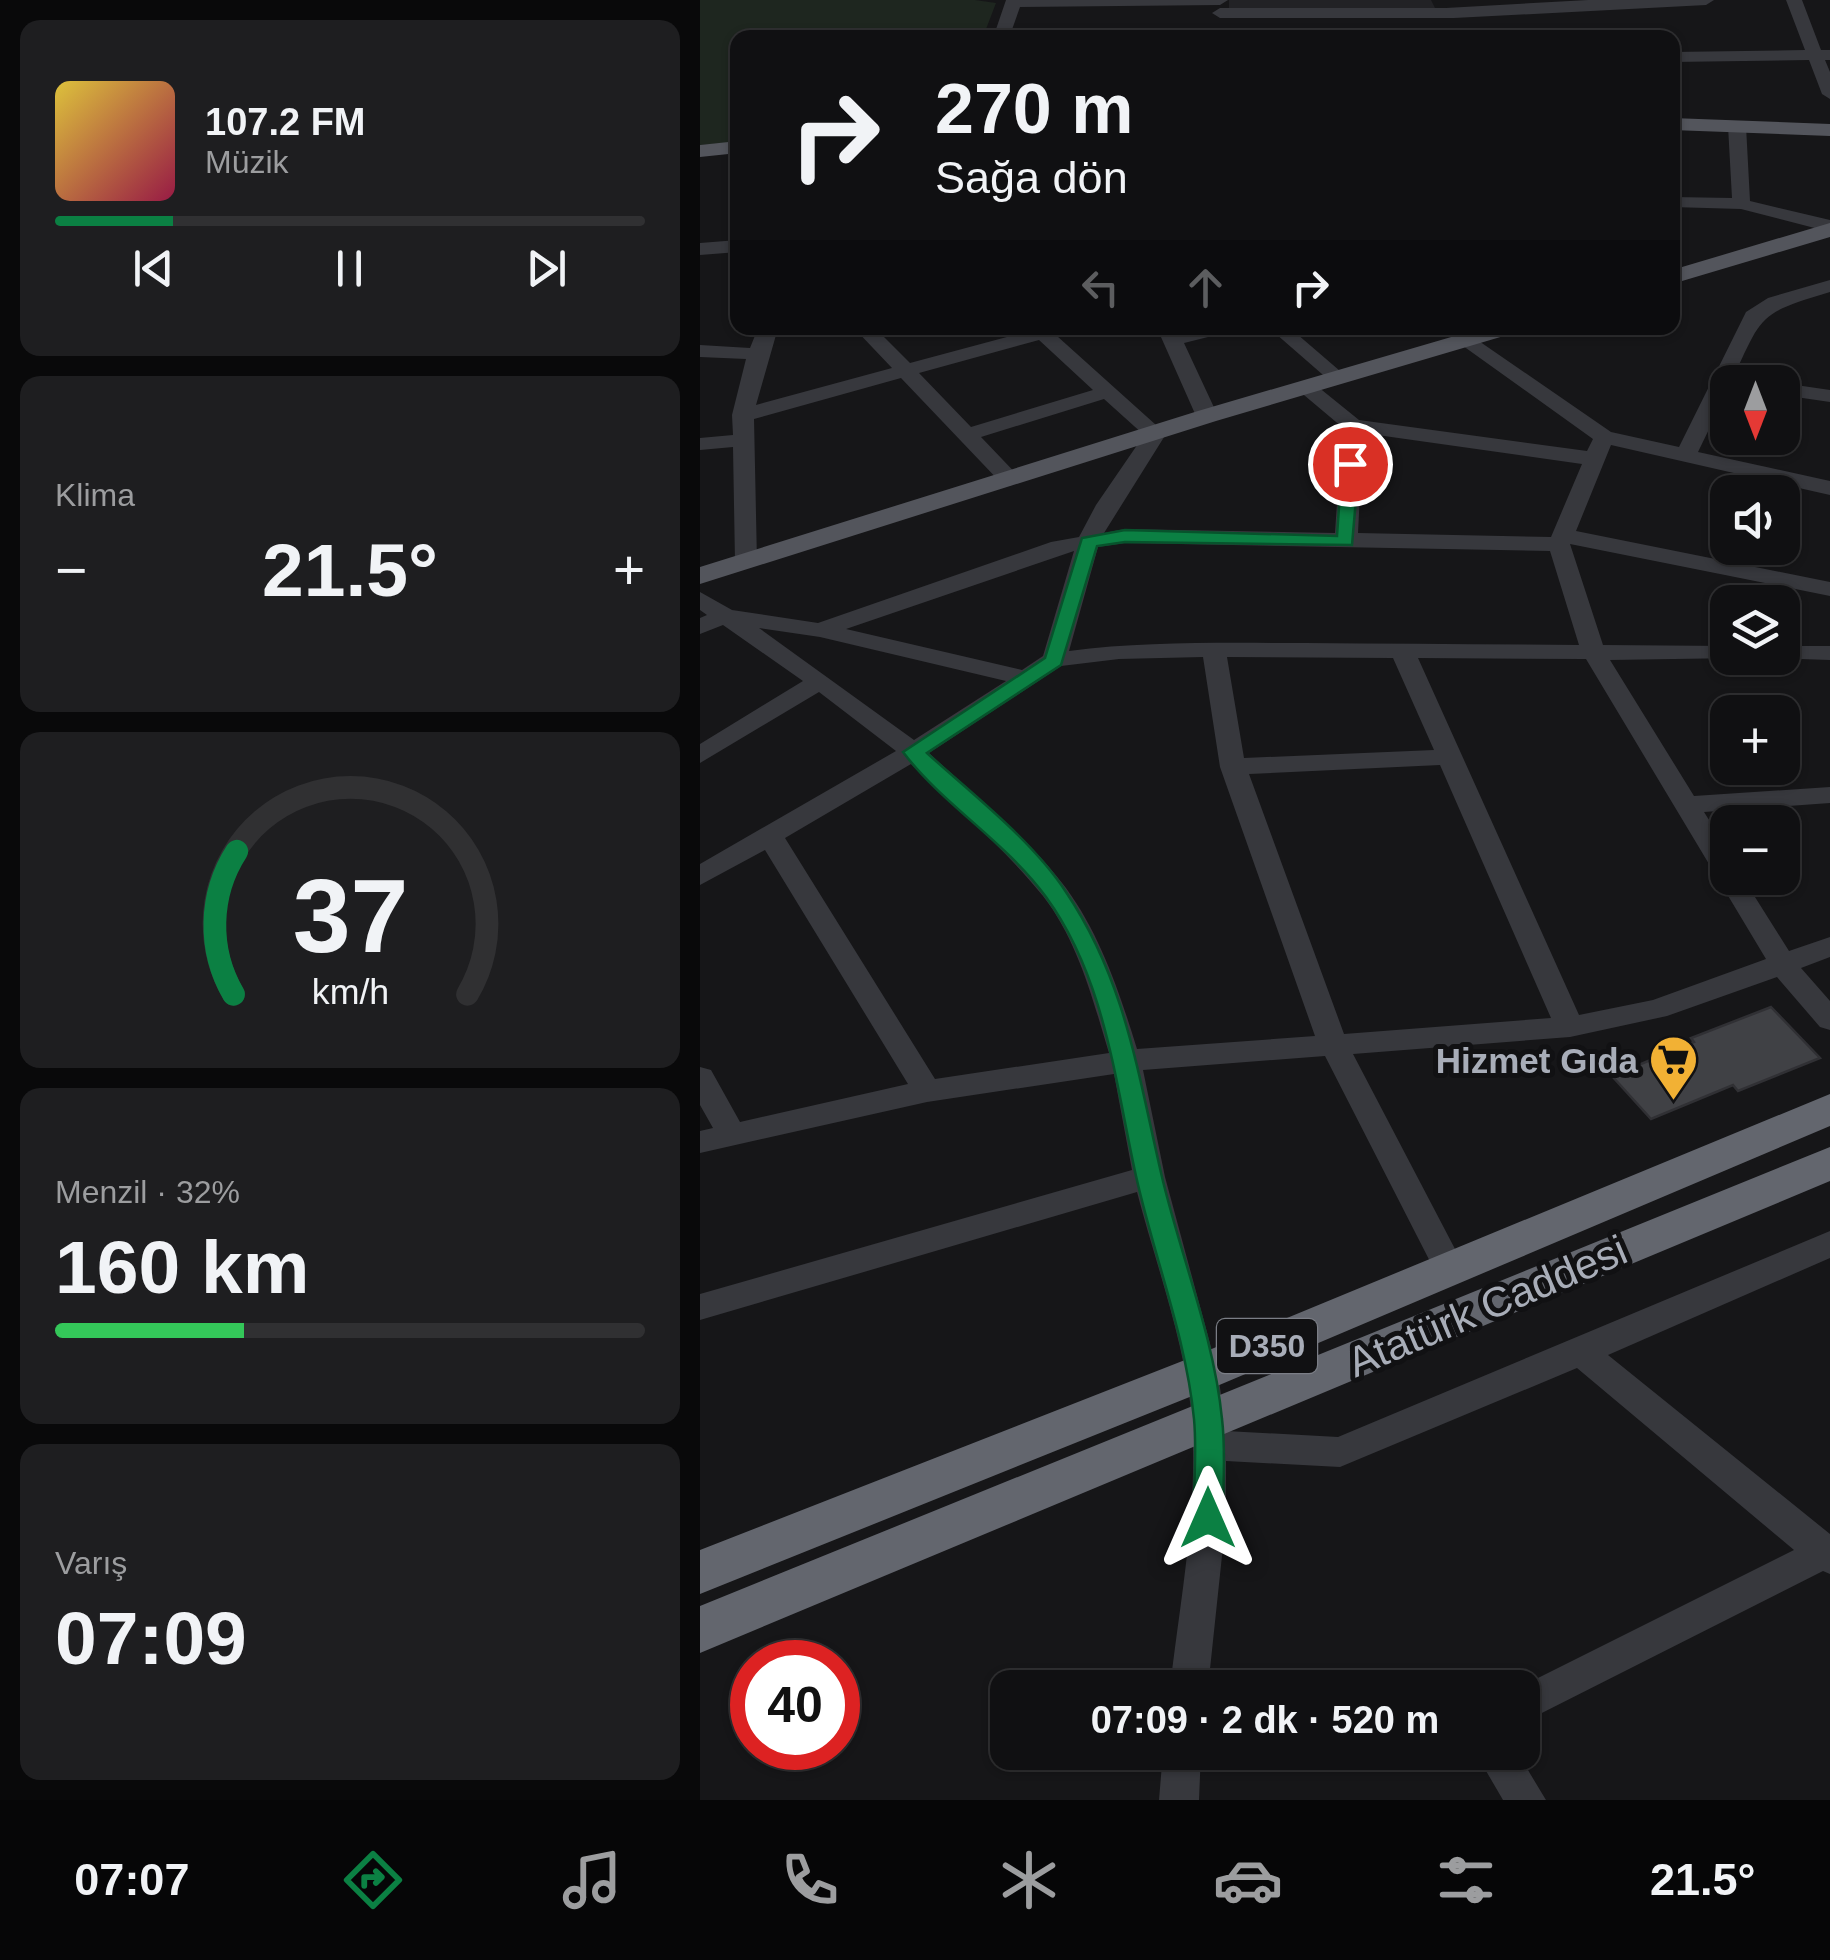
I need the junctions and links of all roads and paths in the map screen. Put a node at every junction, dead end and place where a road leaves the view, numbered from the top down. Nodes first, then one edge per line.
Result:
1 (1706, 0) edge
2 (1794, 0) edge
3 (1014, 1) edge
4 (1219, 10) edge
5 (1454, 12) edge
6 (1004, 30) edge
7 (1821, 56) edge
8 (1680, 57) edge
9 (1830, 94) edge
10 (1680, 124) edge
11 (1737, 126) junction
12 (1830, 130) edge
13 (730, 148) edge
14 (700, 151) edge
15 (1680, 202) edge
16 (1741, 204) junction
17 (1830, 228) edge
18 (730, 247) edge
19 (700, 249) edge
20 (1680, 275) edge
21 (1830, 286) edge
22 (871, 335) edge
23 (1028, 335) edge
24 (1054, 335) edge
25 (1170, 335) edge
26 (1287, 335) edge
27 (1453, 335) edge
28 (1457, 335) edge
29 (763, 339) edge
30 (700, 351) edge
31 (1739, 365) edge
32 (906, 371) junction
33 (1337, 377) junction
34 (1305, 386) junction
35 (1800, 391) edge
36 (1107, 392) junction
37 (1830, 396) edge
38 (743, 415) junction
39 (1208, 416) junction
40 (1710, 419) edge
41 (1353, 425) junction
42 (969, 434) junction
43 (1155, 434) junction
44 (744, 440) junction
45 (700, 444) edge
46 (1600, 448) junction
47 (1686, 456) junction
48 (1010, 479) junction
49 (1830, 488) edge
50 (1560, 540) junction
51 (1088, 542) junction
52 (1346, 542) junction
53 (746, 562) junction
54 (700, 576) edge
55 (1830, 589) edge
56 (708, 614) edge
57 (820, 630) junction
58 (1401, 648) junction
59 (1214, 650) junction
60 (1594, 653) junction
61 (1710, 653) edge
62 (1800, 653) edge
63 (1830, 653) edge
64 (1054, 660) junction
65 (1026, 678) junction
66 (820, 681) junction
67 (913, 752) junction
68 (700, 755) edge
69 (1447, 757) junction
70 (1233, 767) junction
71 (1830, 795) edge
72 (1686, 805) junction
73 (770, 835) junction
74 (1710, 844) edge
75 (700, 876) edge
76 (1741, 895) edge
77 (1830, 946) edge
78 (1784, 966) junction
79 (1830, 1020) edge
80 (1570, 1027) junction
81 (1333, 1044) junction
82 (1126, 1061) junction
83 (700, 1078) edge
84 (927, 1091) junction
85 (1830, 1109) edge
86 (732, 1135) junction
87 (700, 1142) edge
88 (1830, 1163) edge
89 (1150, 1177) junction
90 (1830, 1244) edge
91 (1450, 1270) junction
92 (700, 1307) edge
93 (1581, 1352) junction
94 (1201, 1373) junction
95 (1208, 1434) junction
96 (1828, 1554) edge
97 (700, 1572) edge
98 (700, 1630) edge
99 (1191, 1670) edge
100 (1540, 1696) edge
101 (1180, 1770) edge
102 (1506, 1770) edge
103 (1178, 1800) edge
104 (1526, 1800) edge

1 - 5 street
2 - 7 street
3 - 4 street
3 - 6 street
4 - 5 street
7 - 8 street
7 - 9 street
10 - 11 main road
11 - 12 main road
11 - 16 street
13 - 14 main road
15 - 16 street
16 - 17 street
17 - 20 main road
18 - 19 street
21 - 31 street
22 - 32 street
23 - 32 street
24 - 36 street
25 - 39 street
26 - 33 street
27 - 33 main road
28 - 46 street
29 - 30 street
29 - 38 street
32 - 38 street
32 - 42 street
33 - 34 main road
34 - 39 main road
34 - 41 street
35 - 37 street
36 - 42 street
36 - 43 street
38 - 44 street
39 - 43 main road
40 - 47 street
41 - 46 street
41 - 52 street
42 - 48 street
43 - 48 main road
43 - 51 street
44 - 45 street
44 - 53 street
46 - 47 street
46 - 50 street
47 - 49 street
48 - 53 main road
50 - 52 street
50 - 55 street
50 - 60 street
51 - 52 street
51 - 57 street
51 - 64 street
53 - 54 main road
56 - 57 street
56 - 66 street
57 - 65 street
58 - 59 street
58 - 60 street
58 - 69 street
59 - 64 street
59 - 70 street
60 - 61 street
60 - 72 street
62 - 63 street
64 - 65 street
65 - 67 street
66 - 67 street
66 - 68 street
67 - 73 street
67 - 82 street
69 - 70 street
69 - 80 street
70 - 81 street
71 - 72 street
72 - 74 street
73 - 75 street
73 - 84 street
76 - 78 street
77 - 78 street
78 - 79 street
78 - 80 street
80 - 81 street
81 - 82 street
81 - 91 street
82 - 84 street
82 - 89 street
83 - 86 street
84 - 86 street
85 - 91 highway, Atatürk Caddesi / D350
86 - 87 street
88 - 95 highway, Atatürk Caddesi / D350
89 - 92 street
89 - 94 street
90 - 93 street
91 - 94 highway, Atatürk Caddesi / D350
93 - 95 street
93 - 96 street
94 - 95 street
94 - 97 highway, Atatürk Caddesi / D350
95 - 98 highway, Atatürk Caddesi / D350
95 - 99 street
96 - 100 street
101 - 103 street
102 - 104 street

